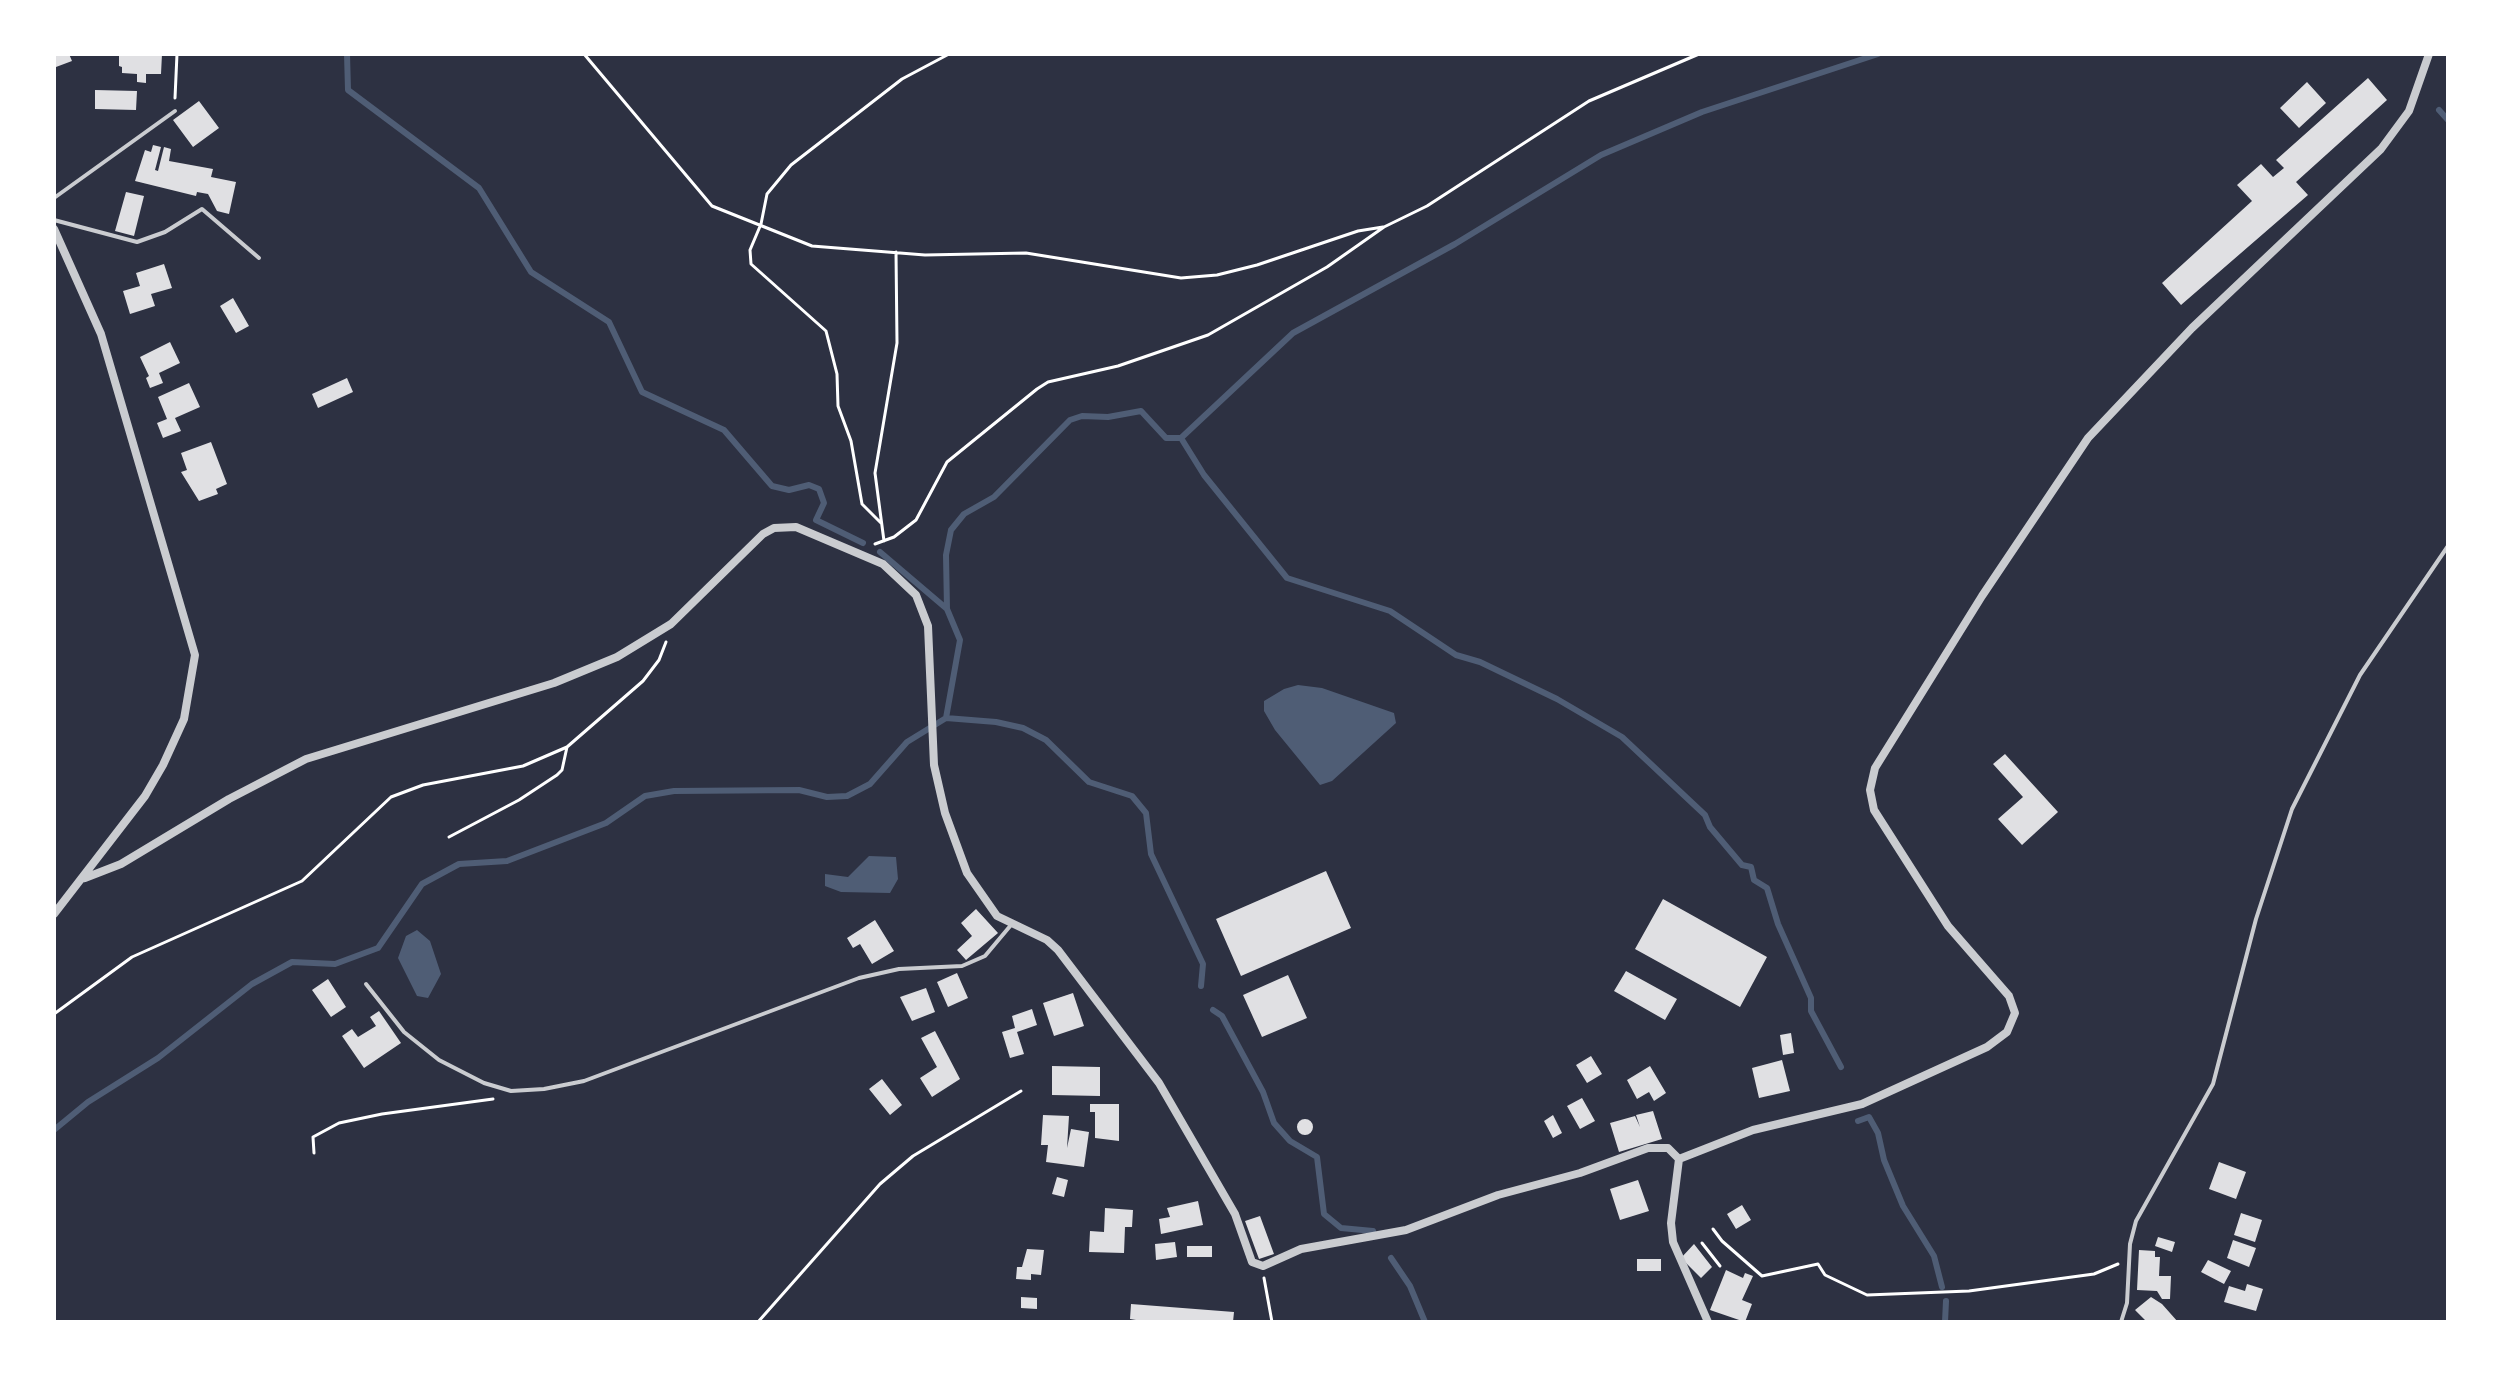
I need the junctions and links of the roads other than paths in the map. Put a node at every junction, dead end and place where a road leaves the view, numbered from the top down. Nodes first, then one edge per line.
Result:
1 (2429, 54) edge
2 (175, 111) road end
3 (54, 198) edge
4 (54, 220) edge
5 (54, 229) edge
6 (259, 258) dead end
7 (2448, 546) edge
8 (85, 878) junction
9 (54, 914) edge
10 (1011, 925) junction
11 (366, 984) dead end
12 (1679, 1159) junction
13 (1708, 1322) edge
14 (2123, 1322) edge

1 - 12 street
2 - 3 lane
4 - 6 lane
5 - 8 street
7 - 14 lane
8 - 9 street
8 - 10 street
10 - 11 lane
10 - 12 street
12 - 13 street

